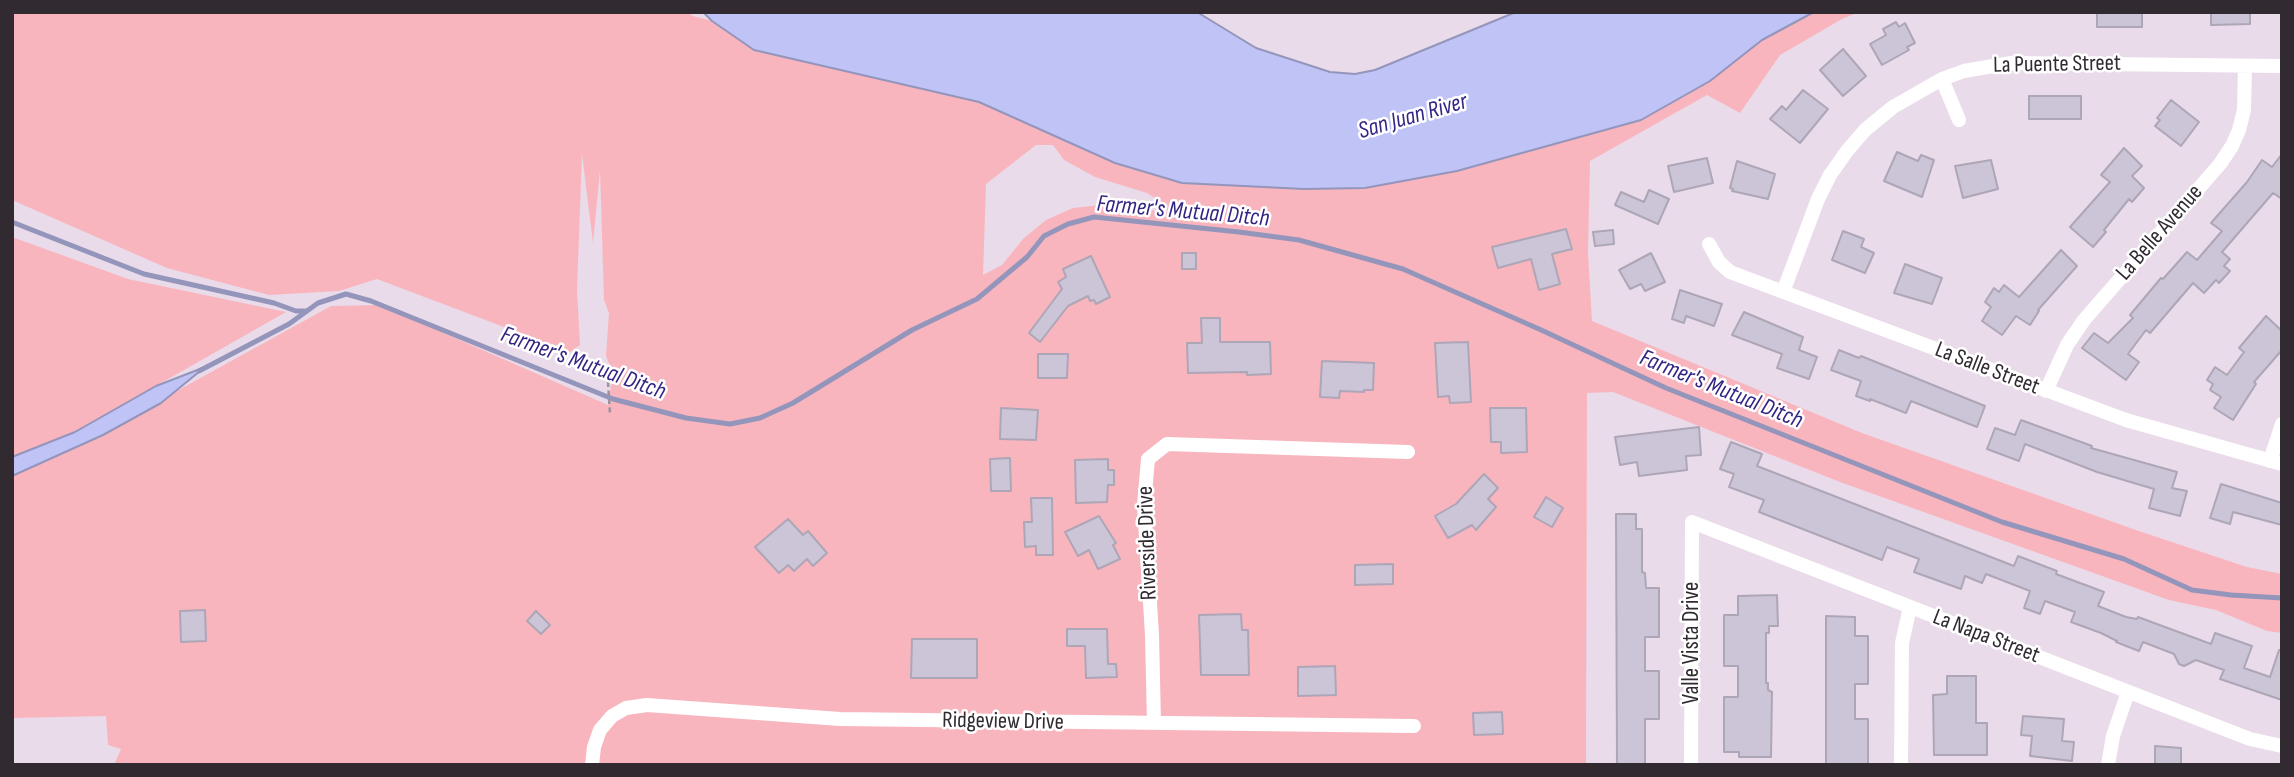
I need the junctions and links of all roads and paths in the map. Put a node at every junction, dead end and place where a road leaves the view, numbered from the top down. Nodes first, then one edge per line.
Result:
1 (2245, 66) junction
2 (2282, 66) edge
3 (1942, 79) junction
4 (1959, 120) dead end
5 (1709, 244) dead end
6 (1783, 292) junction
7 (608, 382) dead end
8 (2046, 391) junction
9 (610, 414) dead end
10 (2282, 424) edge
11 (1408, 452) dead end
12 (2276, 463) edge
13 (1692, 522) joint
14 (1910, 607) junction
15 (2128, 692) junction
16 (1154, 723) junction
17 (1414, 726) dead end
18 (2282, 746) edge
19 (592, 765) edge
20 (1691, 765) edge
21 (1901, 765) edge
22 (2108, 765) edge

1 - 2 street, La Puente Street
1 - 3 street, La Puente Street
1 - 8 street, La Belle Avenue
3 - 4 street
3 - 6 street, La Puente Street
5 - 6 street, La Salle Street
6 - 8 street, La Salle Street
7 - 9 path
8 - 12 street, La Salle Street
10 - 12 street
11 - 16 street, Riverside Drive
13 - 14 street, La Napa Street
13 - 20 street, Valle Vista Drive
14 - 15 street, La Napa Street
14 - 21 street
15 - 18 street, La Napa Street
15 - 22 street
16 - 17 street, Ridgeview Drive
16 - 19 street, Ridgeview Drive

